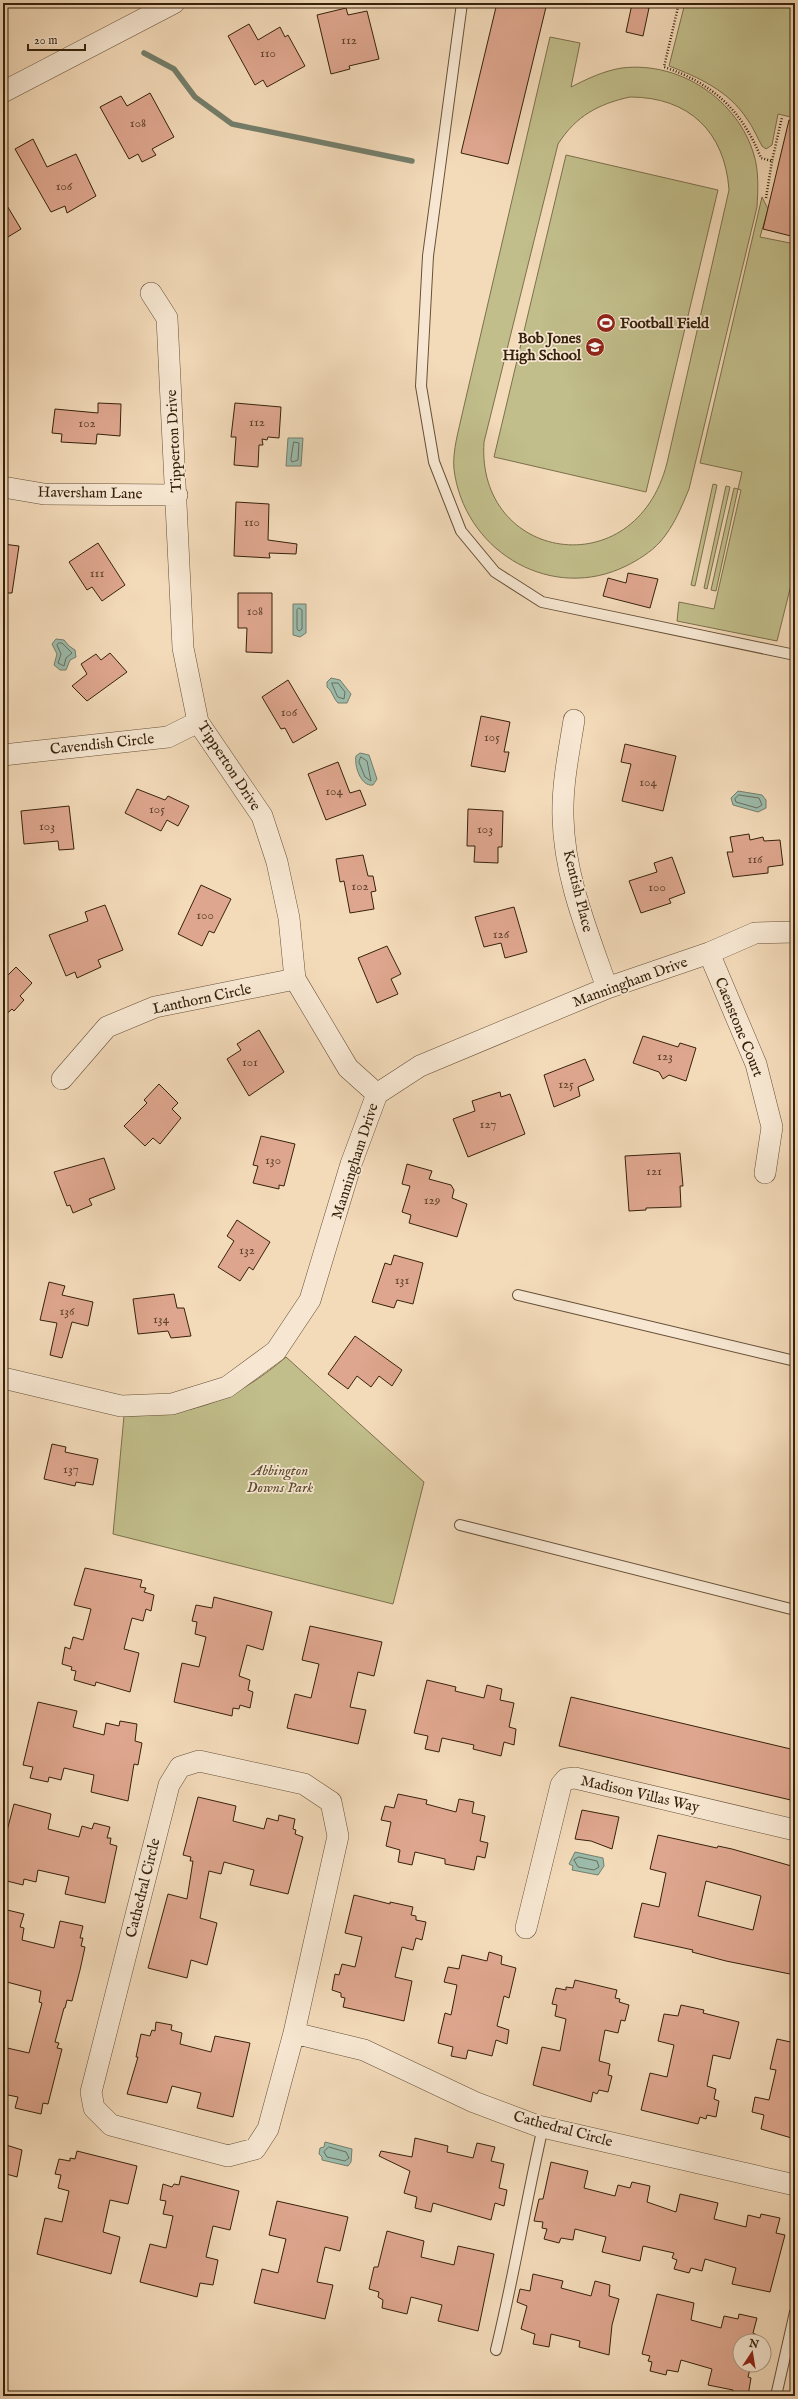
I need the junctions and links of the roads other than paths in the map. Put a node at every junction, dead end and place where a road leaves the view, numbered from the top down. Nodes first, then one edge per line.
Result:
1 (174, 3) edge
2 (462, 3) edge
3 (3, 92) edge
4 (151, 293) dead end
5 (3, 487) edge
6 (177, 495) junction
7 (795, 655) edge
8 (574, 720) dead end
9 (198, 722) junction
10 (3, 756) edge
11 (795, 932) edge
12 (708, 953) junction
13 (295, 979) junction
14 (607, 988) junction
15 (62, 1079) dead end
16 (376, 1094) junction
17 (765, 1173) dead end
18 (518, 1295) dead end
19 (795, 1362) edge
20 (3, 1378) edge
21 (460, 1525) dead end
22 (795, 1610) edge
23 (795, 1830) edge
24 (526, 1928) dead end
25 (294, 2033) junction
26 (543, 2127) junction
27 (795, 2185) edge
28 (795, 2312) edge
29 (496, 2350) dead end
30 (776, 2396) edge

1 - 3 street
2 - 7 lane
4 - 6 street, Tipperton Drive
5 - 6 street, Haversham Lane
6 - 9 street, Tipperton Drive
8 - 14 street, Kentish Place
9 - 10 street, Cavendish Circle
9 - 13 street, Tipperton Drive
11 - 12 street, Manningham Drive
12 - 14 street, Manningham Drive
12 - 17 street, Caenstone Court
13 - 15 street, Lanthorn Circle
13 - 16 street, Tipperton Drive
14 - 16 street, Manningham Drive
16 - 20 street, Manningham Drive
18 - 19 lane
21 - 22 lane
23 - 24 street, Madison Villas Way
25 - 25 street, Cathedral Circle
25 - 26 street, Cathedral Circle
26 - 27 street, Cathedral Circle
26 - 29 lane
28 - 30 lane

